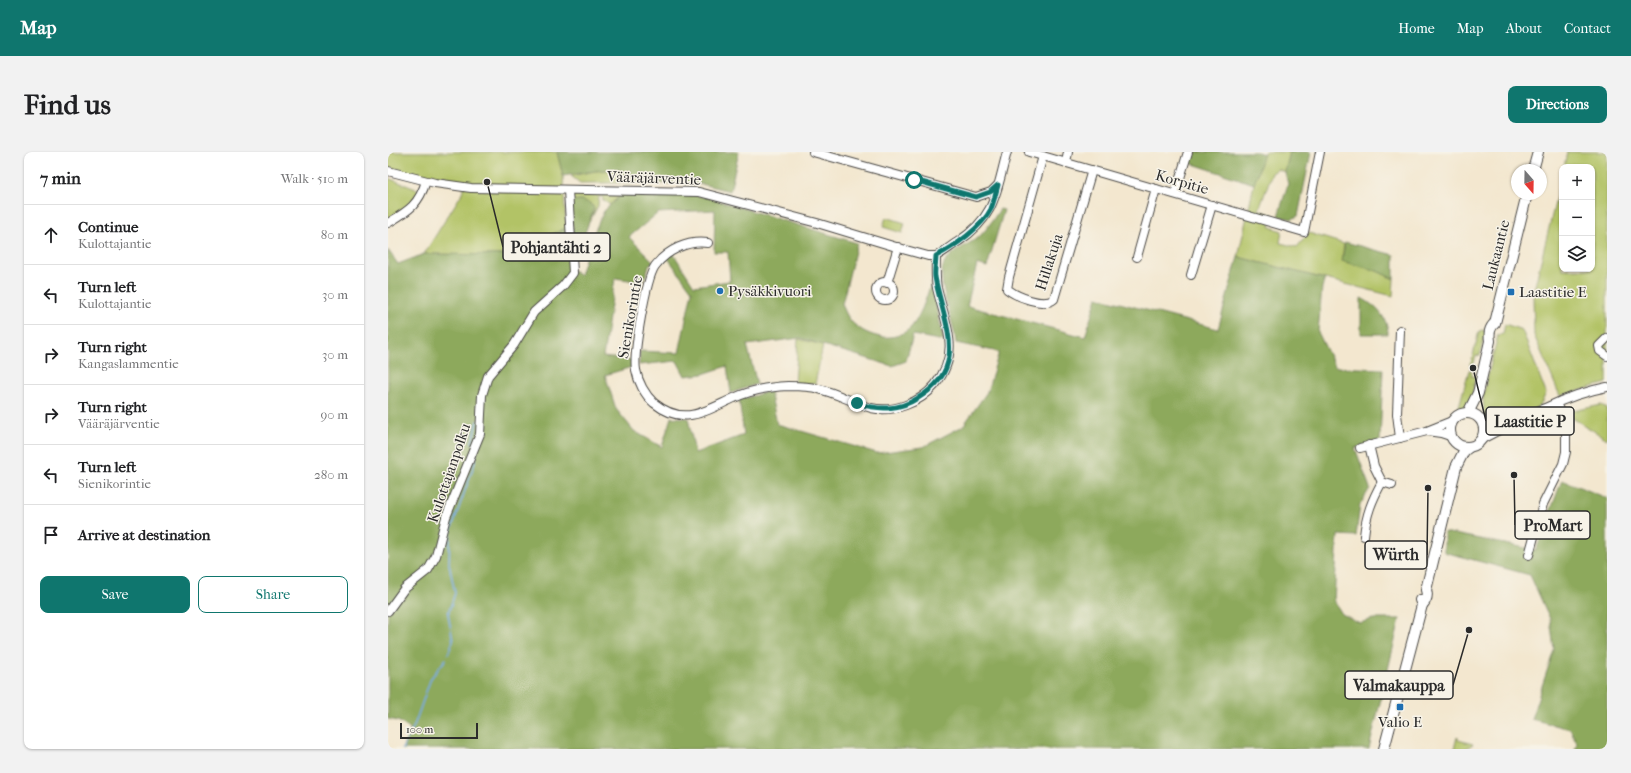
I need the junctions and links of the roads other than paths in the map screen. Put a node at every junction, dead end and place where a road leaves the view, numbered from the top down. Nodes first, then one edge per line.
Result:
1 (813, 152) edge
2 (1007, 152) edge
3 (1029, 152) edge
4 (1068, 152) edge
5 (1188, 152) edge
6 (1320, 152) edge
7 (1538, 152) edge
8 (1043, 156) junction
9 (1066, 163) junction
10 (1535, 164) edge
11 (1092, 170) junction
12 (388, 171) edge
13 (426, 181) junction
14 (998, 185) junction
15 (1156, 189) junction
16 (568, 190) junction
17 (1175, 194) junction
18 (1526, 200) edge
19 (1212, 205) junction
20 (388, 223) edge
21 (708, 243) dead end
22 (898, 247) junction
23 (936, 256) junction
24 (1137, 257) dead end
25 (1191, 275) dead end
26 (887, 283) dead end
27 (1400, 330) dead end
28 (1607, 338) edge
29 (1607, 356) edge
30 (1607, 387) edge
31 (1478, 393) junction
32 (1576, 397) junction
33 (1558, 406) junction
34 (1468, 413) junction
35 (1527, 418) junction
36 (1452, 421) junction
37 (1482, 422) junction
38 (1509, 425) junction
39 (1427, 431) junction
40 (1400, 438) junction
41 (1452, 439) junction
42 (1482, 439) junction
43 (1369, 445) junction
44 (1360, 448) dead end
45 (1468, 448) junction
46 (1456, 467) junction
47 (1382, 482) junction
48 (1392, 485) dead end
49 (1364, 536) dead end
50 (1528, 555) dead end
51 (388, 611) edge
52 (1385, 748) edge

1 - 14 street
2 - 14 street
3 - 8 street, Korpitie
4 - 9 street
5 - 17 street
6 - 19 street, Korpitie
7 - 10 main road
8 - 9 street, Korpitie
8 - 11 street, Hillakuja
9 - 11 street, Korpitie
11 - 15 street, Korpitie
12 - 13 street, Vääräjärventie
13 - 16 street, Vääräjärventie
13 - 20 street
14 - 23 street
15 - 17 street, Korpitie
15 - 24 street
16 - 22 street, Vääräjärventie
16 - 51 street, Kulottajanpolku
17 - 19 street, Korpitie
18 - 31 main road, Laukaantie
19 - 25 street
21 - 23 street, Sienikorintie
22 - 23 street, Vääräjärventie
22 - 26 street
27 - 40 street
28 - 29 street
30 - 32 street
31 - 34 main road, Laukaantie
31 - 37 main road, Laukaantie
32 - 33 street
32 - 35 street
33 - 35 street
33 - 50 street
34 - 36 main road
34 - 37 main road
35 - 38 street
36 - 39 street
36 - 41 main road
37 - 38 street
37 - 42 main road
38 - 42 street
39 - 40 street
39 - 41 street
40 - 43 street
41 - 45 main road
41 - 46 main road
42 - 45 main road
43 - 44 street
43 - 47 street
45 - 46 main road
46 - 52 main road
47 - 48 street
47 - 49 street

